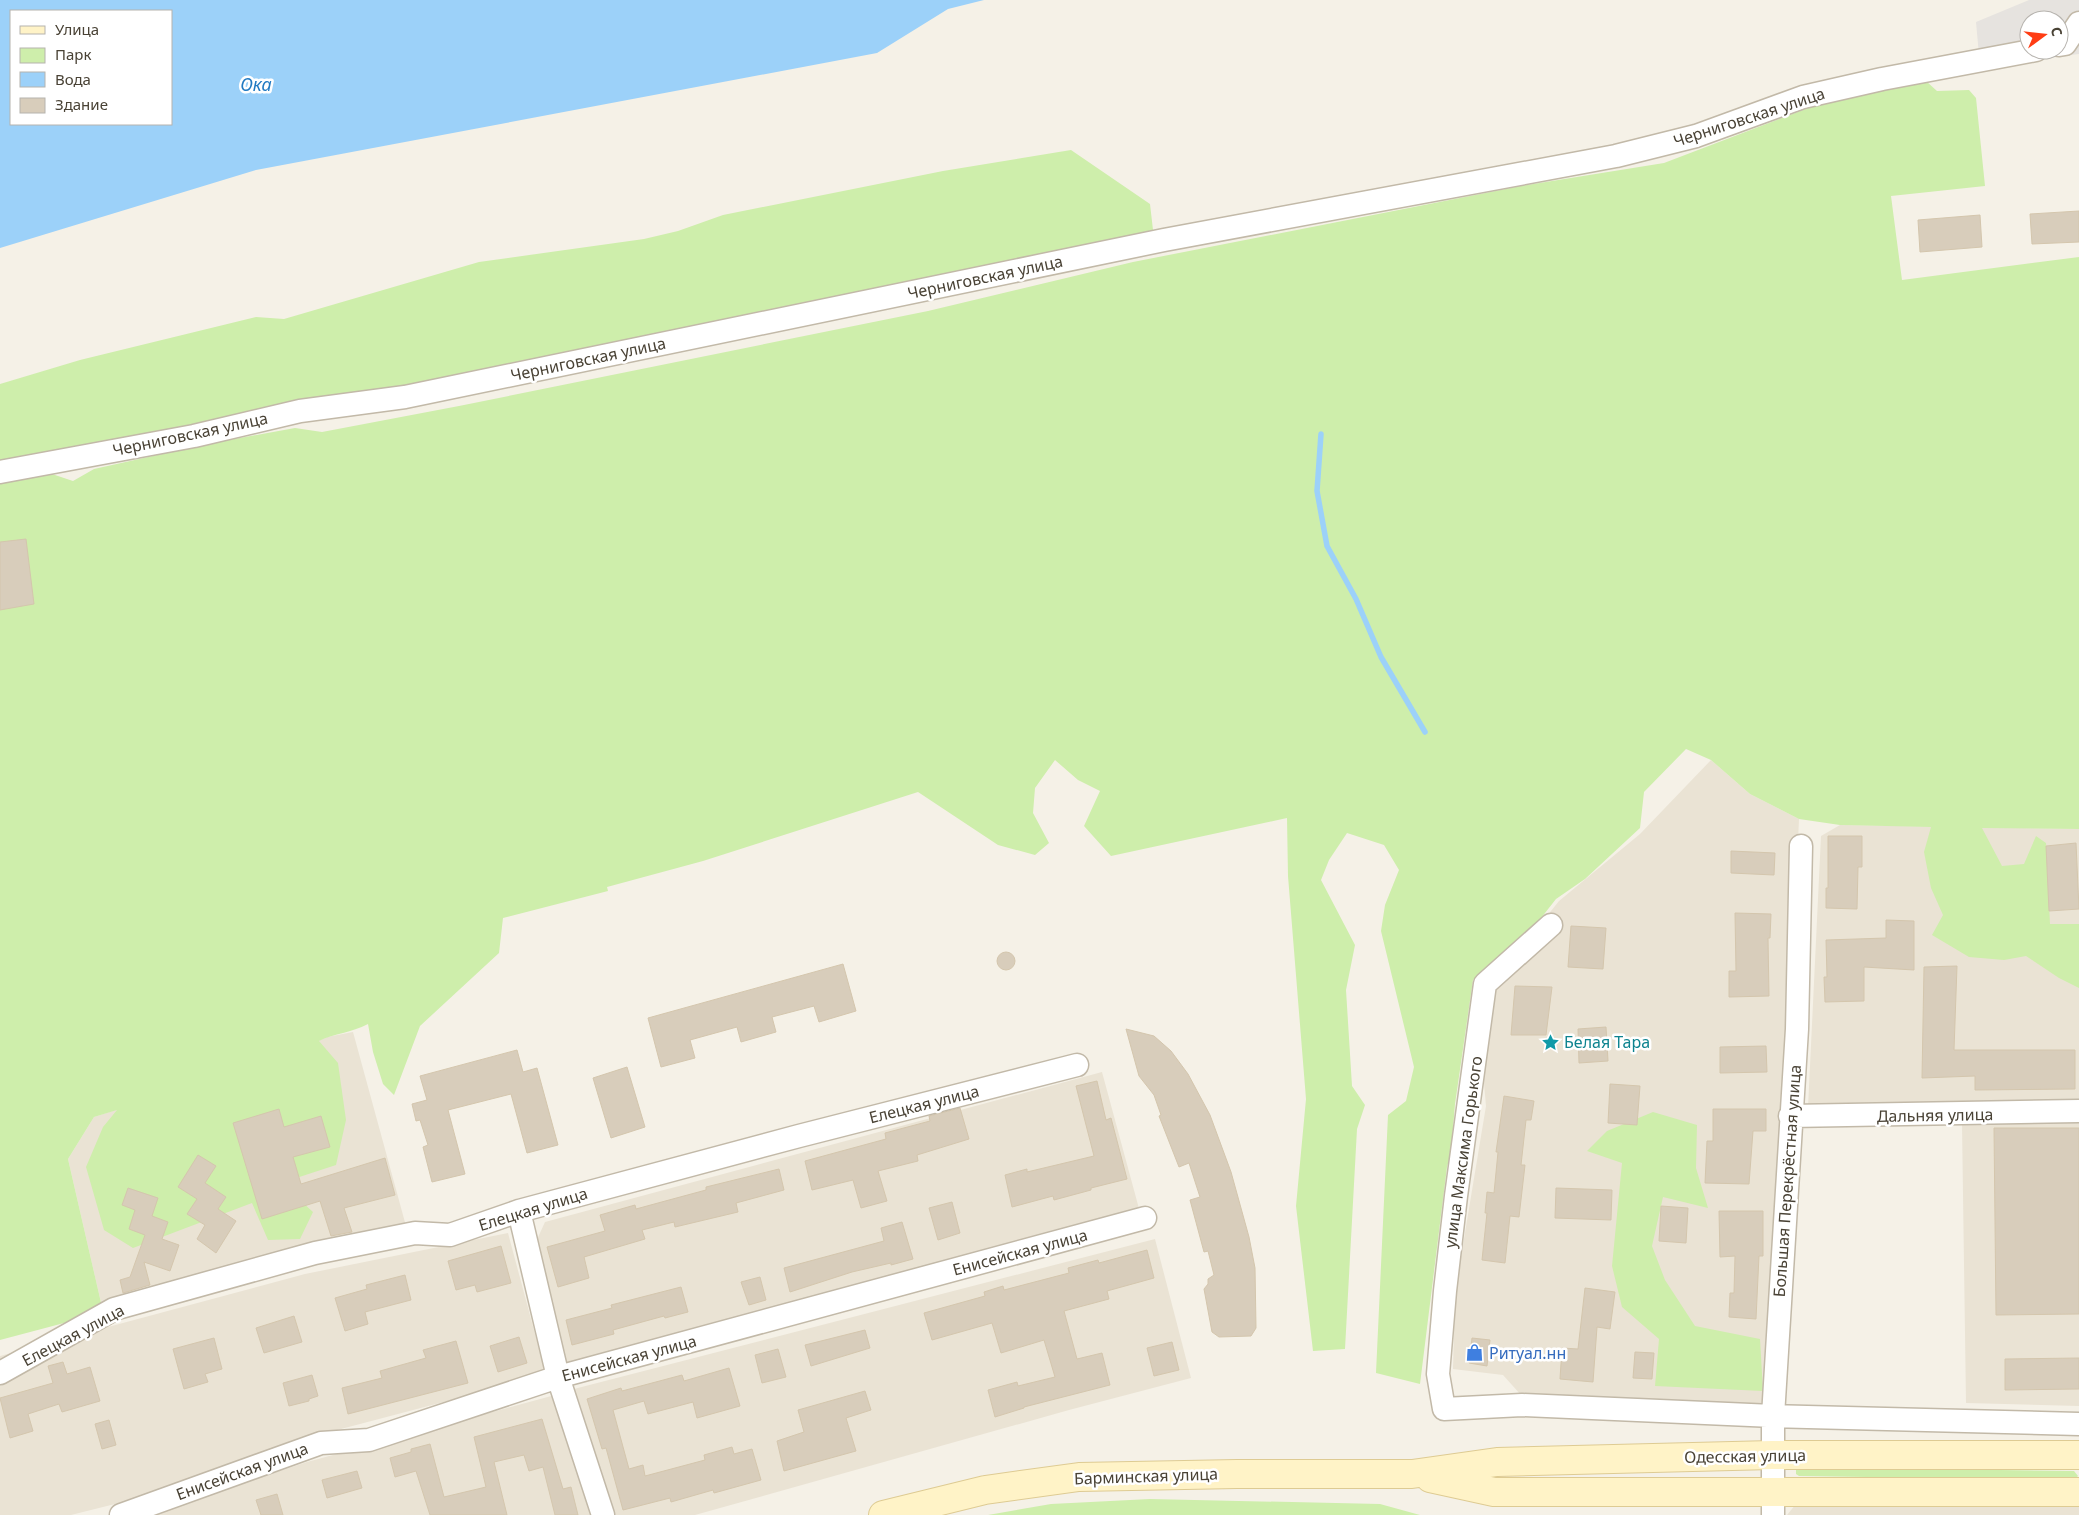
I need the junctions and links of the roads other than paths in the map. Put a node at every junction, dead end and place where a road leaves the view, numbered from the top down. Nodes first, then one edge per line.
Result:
1 (2079, 23) edge
2 (2069, 38) edge
3 (2019, 53) edge
4 (0, 472) edge
5 (1801, 846) dead end
6 (1551, 925) dead end
7 (1077, 1066) dead end
8 (2079, 1112) edge
9 (1790, 1116) junction
10 (519, 1211) junction
11 (1145, 1218) dead end
12 (0, 1373) edge
13 (558, 1377) junction
14 (1773, 1416) junction
15 (2079, 1424) edge
16 (1772, 1455) junction
17 (2079, 1455) edge
18 (1497, 1462) junction
19 (1412, 1474) junction
20 (2079, 1492) edge
21 (1773, 1503) edge
22 (1494, 1504) edge
23 (121, 1515) edge
24 (603, 1515) edge
25 (883, 1515) edge

1 - 2 street
3 - 4 street, Черниговская улица
5 - 9 street, Большая Перекрёстная улица
6 - 14 street, улица Максима Горького
7 - 10 street, Елецкая улица
8 - 9 street, Дальняя улица
9 - 14 street, Большая Перекрёстная улица
10 - 12 street, Елецкая улица
10 - 13 street
11 - 13 street, Енисейская улица
13 - 23 street, Енисейская улица
13 - 24 street
14 - 15 street
14 - 16 street, Большая Перекрёстная улица
16 - 17 main road, Одесская улица
16 - 18 main road, Одесская улица
16 - 21 street, Большая Перекрёстная улица
18 - 19 main road, Одесская улица
18 - 22 main road
19 - 22 main road
19 - 25 main road, Барминская улица
20 - 21 main road
21 - 22 main road

